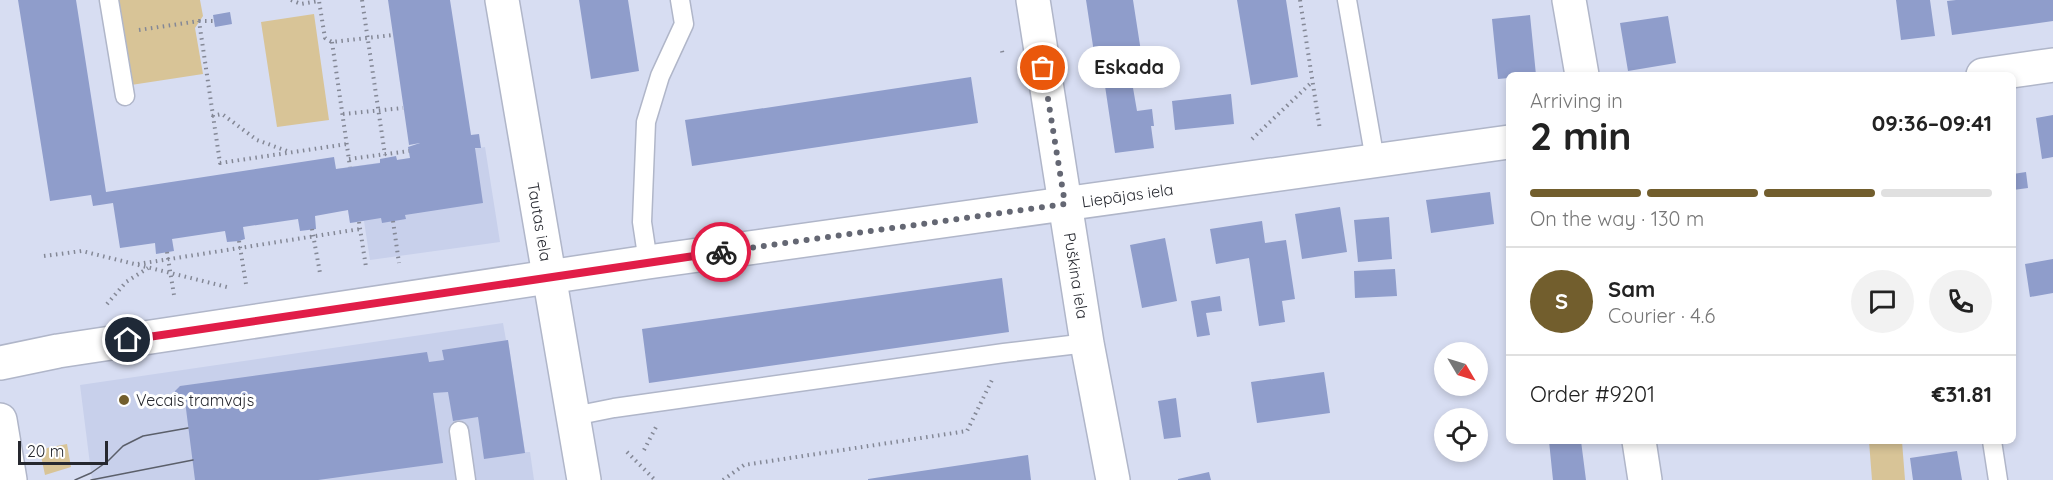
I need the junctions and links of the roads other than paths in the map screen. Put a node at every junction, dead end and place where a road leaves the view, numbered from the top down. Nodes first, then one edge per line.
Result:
1 (109, 0) edge
2 (502, 0) edge
3 (680, 0) edge
4 (1033, 0) edge
5 (1347, 0) edge
6 (1569, 0) edge
7 (2053, 64) edge
8 (1581, 72) edge
9 (2002, 72) edge
10 (125, 96) dead end
11 (1506, 142) edge
12 (1375, 160) junction
13 (1065, 204) junction
14 (648, 262) junction
15 (548, 278) junction
16 (1087, 343) junction
17 (0, 363) edge
18 (574, 416) junction
19 (0, 420) edge
20 (459, 431) dead end
21 (1639, 444) edge
22 (1992, 444) edge
23 (10, 480) edge
24 (466, 480) edge
25 (584, 480) edge
26 (1113, 480) edge
27 (1645, 480) edge
28 (1998, 480) edge

1 - 10 lane
2 - 15 street, Tautas iela
3 - 14 lane
4 - 13 street, Puškina iela
5 - 12 lane
6 - 8 street
7 - 9 street
11 - 12 street, Liepājas iela
12 - 13 street, Liepājas iela
13 - 14 street, Liepājas iela
13 - 16 street, Puškina iela
14 - 15 street, Liepājas iela
15 - 17 street, Liepājas iela
15 - 18 street, Tautas iela
16 - 18 lane
16 - 26 street, Puškina iela
18 - 25 street, Tautas iela
19 - 23 street
20 - 24 lane
21 - 27 street
22 - 28 lane

